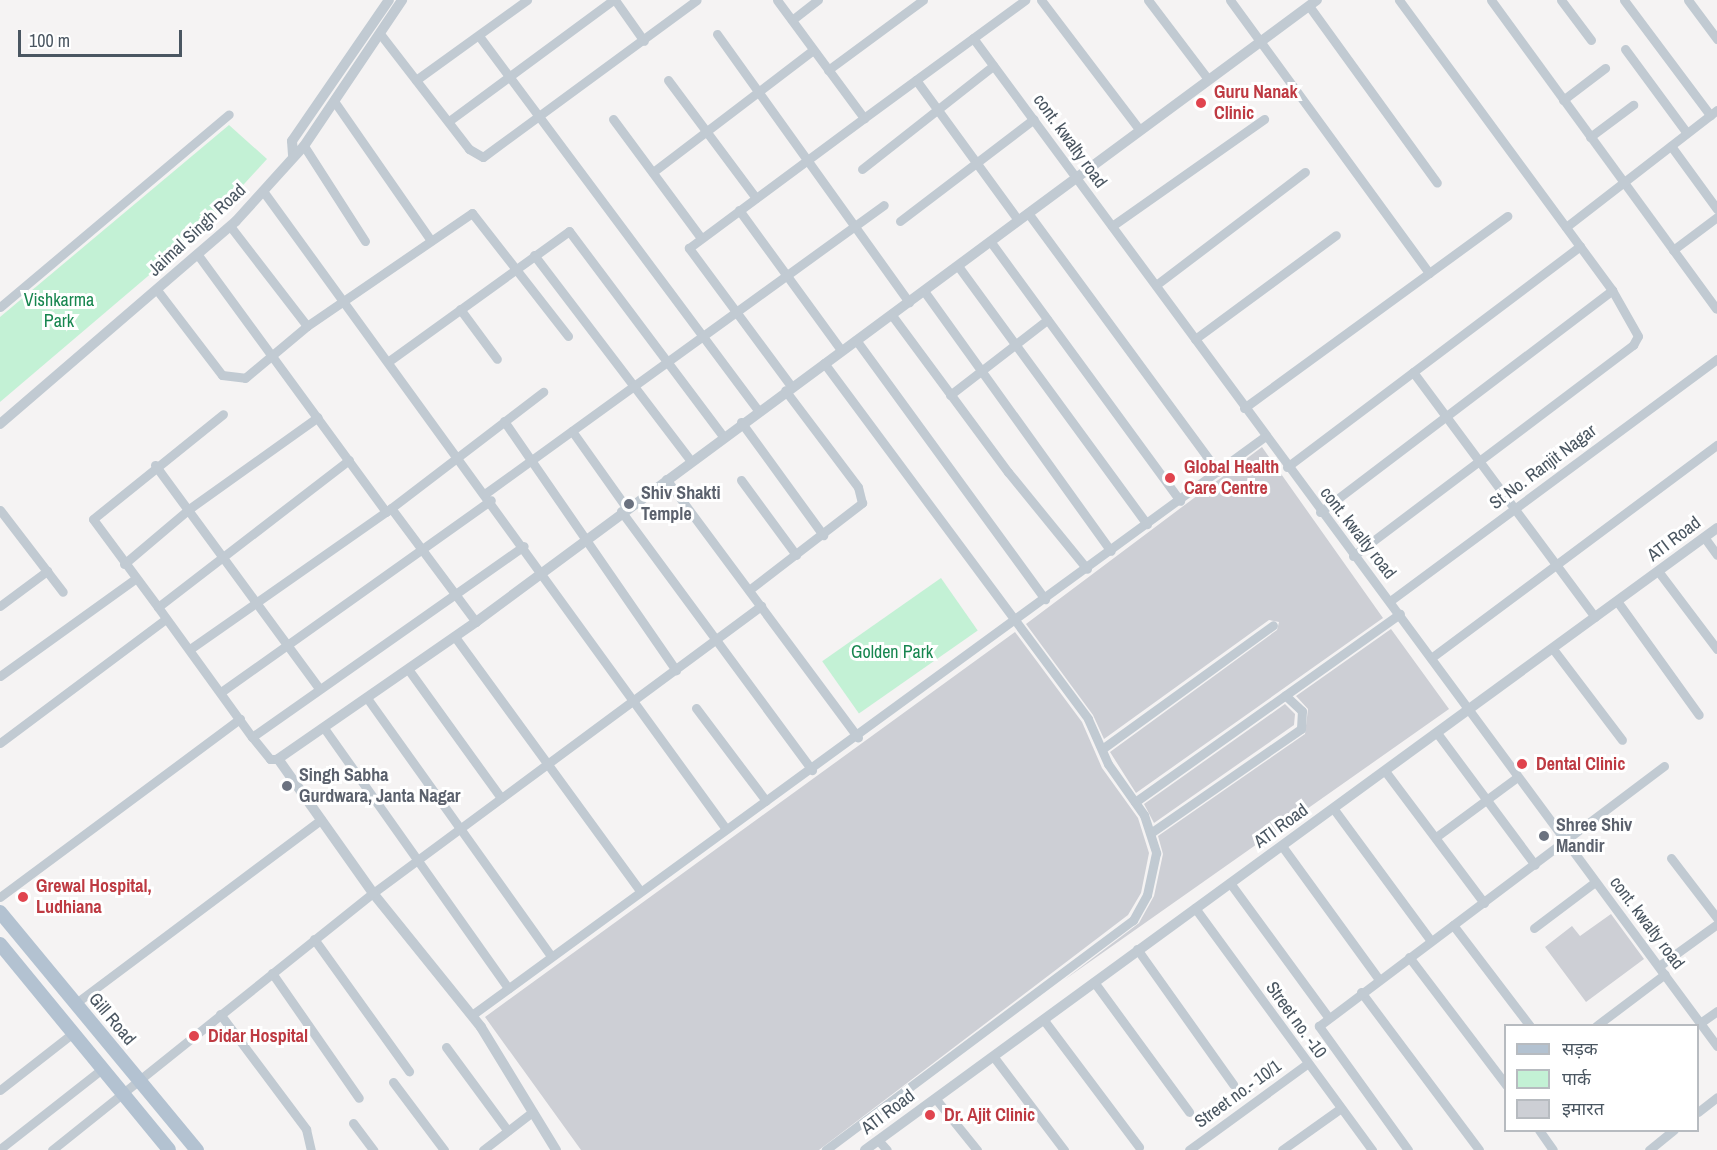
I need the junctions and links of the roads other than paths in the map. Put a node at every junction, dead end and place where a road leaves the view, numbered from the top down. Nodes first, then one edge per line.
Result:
1 (408, 0) edge
2 (527, 0) edge
3 (614, 0) edge
4 (698, 0) edge
5 (777, 0) edge
6 (819, 0) edge
7 (923, 0) edge
8 (1025, 0) edge
9 (1041, 0) edge
10 (1148, 0) edge
11 (1230, 0) edge
12 (1400, 0) edge
13 (1491, 0) edge
14 (1561, 0) edge
15 (1624, 0) edge
16 (1688, 0) edge
17 (396, 2) edge
18 (1313, 2) edge
19 (792, 20) junction
20 (381, 34) junction
21 (717, 34) dead end
22 (479, 36) junction
23 (973, 38) junction
24 (1717, 39) edge
25 (1591, 40) dead end
26 (644, 41) junction
27 (1260, 42) junction
28 (1625, 49) dead end
29 (813, 51) junction
30 (993, 66) junction
31 (1605, 68) dead end
32 (828, 70) junction
33 (511, 75) junction
34 (1208, 79) junction
35 (416, 80) junction
36 (668, 80) dead end
37 (916, 80) junction
38 (760, 92) junction
39 (1563, 100) junction
40 (334, 101) junction
41 (1633, 105) dead end
42 (938, 110) junction
43 (1715, 111) edge
44 (229, 114) dead end
45 (540, 116) junction
46 (864, 118) junction
47 (613, 119) dead end
48 (1034, 119) junction
49 (1264, 119) dead end
50 (449, 121) junction
51 (1139, 129) junction
52 (708, 132) junction
53 (1687, 133) junction
54 (1590, 137) junction
55 (304, 146) junction
56 (1671, 146) junction
57 (293, 155) junction
58 (807, 161) junction
59 (977, 161) junction
60 (862, 170) dead end
61 (653, 172) junction
62 (1305, 172) dead end
63 (1076, 175) junction
64 (1437, 183) dead end
65 (1624, 183) junction
66 (263, 191) junction
67 (756, 198) junction
68 (884, 205) dead end
69 (1717, 209) edge
70 (739, 210) junction
71 (1028, 213) junction
72 (1507, 216) dead end
73 (1717, 217) edge
74 (1018, 220) junction
75 (900, 221) dead end
76 (230, 226) junction
77 (1112, 226) junction
78 (1566, 227) junction
79 (852, 228) junction
80 (1336, 236) dead end
81 (701, 238) junction
82 (430, 239) junction
83 (990, 241) junction
84 (365, 242) dead end
85 (1580, 246) junction
86 (1672, 250) junction
87 (198, 255) junction
88 (534, 255) junction
89 (958, 266) junction
90 (516, 268) junction
91 (784, 273) junction
92 (1430, 273) junction
93 (1156, 285) junction
94 (157, 290) junction
95 (1612, 290) junction
96 (924, 291) junction
97 (345, 299) junction
98 (909, 302) junction
99 (0, 307) edge
100 (460, 309) junction
101 (1716, 309) edge
102 (734, 310) junction
103 (891, 314) junction
104 (1047, 320) junction
105 (307, 326) junction
106 (702, 333) junction
107 (568, 336) dead end
108 (1195, 339) junction
109 (856, 340) junction
110 (1016, 345) junction
111 (841, 350) junction
112 (273, 356) junction
113 (497, 359) dead end
114 (1717, 360) edge
115 (390, 361) junction
116 (666, 361) junction
117 (824, 363) junction
118 (983, 370) junction
119 (1413, 372) junction
120 (635, 386) junction
121 (788, 388) junction
122 (543, 392) dead end
123 (950, 395) junction
124 (1244, 408) junction
125 (758, 410) junction
126 (223, 414) dead end
127 (318, 417) junction
128 (1446, 418) junction
129 (504, 421) junction
130 (741, 422) junction
131 (0, 424) edge
132 (572, 431) junction
133 (723, 436) junction
134 (1264, 437) junction
135 (1717, 445) edge
136 (459, 456) junction
137 (533, 459) junction
138 (349, 460) junction
139 (690, 460) junction
140 (1478, 462) junction
141 (155, 465) junction
142 (1287, 467) junction
143 (1218, 472) junction
144 (666, 479) junction
145 (741, 480) dead end
146 (489, 496) junction
147 (1180, 501) junction
148 (189, 509) junction
149 (624, 509) junction
150 (0, 510) edge
151 (388, 510) junction
152 (1513, 510) junction
153 (1320, 512) junction
154 (1147, 524) junction
155 (1717, 528) edge
156 (823, 535) junction
157 (588, 536) junction
158 (1704, 537) junction
159 (524, 546) junction
160 (422, 551) junction
161 (1111, 551) junction
162 (796, 555) junction
163 (1717, 555) edge
164 (223, 556) junction
165 (1353, 556) junction
166 (1554, 562) junction
167 (124, 564) junction
168 (1087, 568) junction
169 (542, 570) junction
170 (47, 571) junction
171 (1658, 571) junction
172 (135, 579) junction
173 (748, 590) junction
174 (63, 592) dead end
175 (456, 595) junction
176 (1045, 599) junction
177 (1617, 601) junction
178 (257, 602) junction
179 (1390, 602) junction
180 (0, 606) edge
181 (761, 606) junction
182 (158, 607) junction
183 (1400, 614) junction
184 (1595, 617) junction
185 (166, 619) junction
186 (476, 622) junction
187 (1013, 624) junction
188 (1273, 626) dead end
189 (455, 637) junction
190 (714, 641) junction
191 (285, 645) junction
192 (190, 649) junction
193 (1553, 649) junction
194 (1717, 649) edge
195 (1431, 658) junction
196 (408, 669) junction
197 (676, 670) junction
198 (0, 676) edge
199 (319, 688) junction
200 (221, 692) junction
201 (1285, 695) junction
202 (367, 698) junction
203 (634, 700) junction
204 (696, 708) dead end
205 (1468, 712) junction
206 (1699, 715) dead end
207 (240, 719) junction
208 (324, 728) junction
209 (1437, 733) junction
210 (252, 737) junction
211 (858, 738) junction
212 (1622, 740) dead end
213 (0, 743) edge
214 (1102, 749) junction
215 (278, 759) junction
216 (547, 764) junction
217 (1664, 766) dead end
218 (812, 770) junction
219 (1385, 771) junction
220 (1516, 778) junction
221 (501, 798) junction
222 (1488, 800) junction
223 (766, 801) junction
224 (1135, 802) junction
225 (1333, 808) junction
226 (321, 820) junction
227 (459, 829) junction
228 (726, 829) junction
229 (1152, 832) junction
230 (1436, 837) junction
231 (1564, 842) junction
232 (1282, 846) junction
233 (1671, 858) dead end
234 (416, 861) junction
235 (1535, 865) junction
236 (1595, 882) junction
237 (1230, 883) junction
238 (639, 889) junction
239 (373, 892) junction
240 (0, 897) edge
241 (1484, 903) junction
242 (1195, 908) junction
243 (0, 912) edge
244 (1717, 918) edge
245 (1717, 924) edge
246 (1453, 925) junction
247 (1534, 928) dead end
248 (314, 939) junction
249 (1431, 941) junction
250 (0, 944) edge
251 (1137, 949) junction
252 (551, 956) junction
253 (1409, 957) junction
254 (1662, 970) junction
255 (272, 973) junction
256 (1378, 978) junction
257 (1094, 982) junction
258 (508, 988) junction
259 (1361, 992) junction
260 (76, 1003) junction
261 (1717, 1011) edge
262 (220, 1014) junction
263 (472, 1016) junction
264 (1328, 1017) junction
265 (1043, 1019) junction
266 (1700, 1023) junction
267 (1528, 1024) edge
268 (1598, 1024) edge
269 (73, 1033) junction
270 (1717, 1046) edge
271 (446, 1047) dead end
272 (993, 1056) junction
273 (1307, 1064) junction
274 (102, 1069) junction
275 (409, 1071) dead end
276 (138, 1078) junction
277 (393, 1082) dead end
278 (1504, 1082) edge
279 (1233, 1084) dead end
280 (0, 1090) edge
281 (122, 1092) junction
282 (1717, 1097) edge
283 (359, 1098) dead end
284 (935, 1098) junction
285 (1341, 1108) junction
286 (1699, 1111) edge
287 (1189, 1112) dead end
288 (531, 1113) junction
289 (353, 1122) dead end
290 (508, 1131) junction
291 (1540, 1132) edge
292 (1673, 1132) edge
293 (878, 1140) junction
294 (1139, 1147) dead end
295 (0, 1149) edge
296 (52, 1150) edge
297 (169, 1150) edge
298 (197, 1150) edge
299 (311, 1150) edge
300 (373, 1150) edge
301 (444, 1150) edge
302 (483, 1150) edge
303 (556, 1150) edge
304 (826, 1150) edge
305 (865, 1150) edge
306 (887, 1150) edge
307 (977, 1150) edge
308 (1064, 1150) edge
309 (1190, 1150) edge
310 (1282, 1150) edge
311 (1372, 1150) edge
312 (1408, 1150) edge
313 (1479, 1150) edge
314 (1553, 1150) edge
315 (1649, 1150) edge

1 - 17 street
2 - 22 street
3 - 26 street
3 - 33 street
4 - 26 street
5 - 19 street
6 - 19 street
7 - 32 street
8 - 23 street
9 - 51 street
10 - 34 street
11 - 27 street
12 - 78 street
13 - 39 street
14 - 25 street
15 - 43 street
16 - 24 street
17 - 20 street, Jaimal Singh Road
17 - 57 street
18 - 27 street
18 - 64 street
19 - 29 street
20 - 35 street
20 - 40 street, Jaimal Singh Road
21 - 38 street
22 - 33 street
22 - 35 street
23 - 30 street, cont. kwalty road
23 - 37 street
26 - 45 street
27 - 34 street
27 - 92 street
28 - 53 street
29 - 32 street
29 - 38 street
30 - 42 street
30 - 48 street, cont. kwalty road
31 - 39 street
32 - 46 street
33 - 45 street
33 - 50 street
34 - 51 street
35 - 50 street
36 - 52 street
37 - 42 street
37 - 46 street
38 - 52 street
38 - 58 street
39 - 54 street
40 - 55 street, Jaimal Singh Road
40 - 82 street
41 - 54 street
42 - 59 street
42 - 60 street
43 - 53 street
44 - 99 street
45 - 50 street
45 - 106 street
46 - 58 street
47 - 61 street
48 - 59 street
48 - 63 street, cont. kwalty road
49 - 77 street
51 - 63 street
52 - 61 street
52 - 67 street
53 - 56 street
54 - 65 street
55 - 57 street, Jaimal Singh Road
55 - 84 street
56 - 65 street
56 - 69 street
57 - 66 street, Jaimal Singh Road
58 - 67 street
58 - 79 street
59 - 74 street
59 - 75 street
61 - 81 street
62 - 93 street
63 - 71 street
63 - 77 street, cont. kwalty road
65 - 78 street
65 - 86 street
66 - 76 street, Jaimal Singh Road
66 - 97 street
67 - 70 street
68 - 79 street
70 - 81 street
70 - 91 street
71 - 74 street
71 - 143 street
72 - 92 street
73 - 86 street
74 - 83 street
76 - 87 street, Jaimal Singh Road
76 - 105 street
77 - 93 street, cont. kwalty road
78 - 85 street
79 - 91 street
79 - 98 street
80 - 108 street
81 - 102 street
82 - 90 street
82 - 97 street
83 - 89 street
83 - 104 street
85 - 95 street
85 - 119 street
86 - 101 street
87 - 94 street, Jaimal Singh Road
87 - 112 street
88 - 90 street
88 - 116 street
88 - 120 street
89 - 96 street
89 - 110 street
90 - 100 street
90 - 107 street
91 - 102 street
91 - 111 street
92 - 124 street
93 - 108 street, cont. kwalty road
94 - 112 street
94 - 131 street, Jaimal Singh Road
95 - 128 street
95 - 140 street
96 - 98 street
96 - 118 street
97 - 105 street
97 - 115 street
98 - 103 street
100 - 113 street
100 - 115 street
102 - 106 street
102 - 121 street
103 - 109 street
103 - 123 street
104 - 110 street
104 - 147 street
105 - 112 street
106 - 116 street
106 - 125 street
108 - 124 street, cont. kwalty road
109 - 111 street
109 - 176 street
110 - 118 street
110 - 154 street
111 - 117 street
112 - 127 street
114 - 152 street, St No. Ranjit Nagar
115 - 136 street
116 - 120 street
116 - 133 street
117 - 121 street
117 - 187 street
118 - 123 street
118 - 161 street
119 - 128 street
119 - 142 street
120 - 132 street
120 - 139 street
121 - 125 street
121 - 156 street
122 - 129 street
123 - 168 street
124 - 134 street, cont. kwalty road
125 - 130 street
126 - 141 street
127 - 138 street
127 - 148 street
128 - 140 street
128 - 153 street
129 - 136 street
129 - 137 street
130 - 133 street
130 - 156 street
132 - 137 street
132 - 149 street
133 - 139 street
134 - 142 street, cont. kwalty road
134 - 143 street
135 - 166 street
136 - 146 street
136 - 151 street
137 - 146 street
137 - 157 street
138 - 151 street
138 - 164 street
139 - 144 street
140 - 152 street
140 - 165 street
141 - 148 street
141 - 167 street
142 - 153 street, cont. kwalty road
143 - 147 street
144 - 149 street
144 - 173 street
145 - 162 street
146 - 159 street
146 - 160 street
147 - 154 street
148 - 164 street
148 - 167 street
149 - 157 street
149 - 190 street
150 - 170 street
151 - 160 street
151 - 178 street
152 - 166 street
152 - 179 street, St No. Ranjit Nagar
153 - 165 street, cont. kwalty road
154 - 161 street
155 - 158 street, ATI Road
156 - 162 street
157 - 169 street
157 - 197 street
158 - 163 street
158 - 171 street, ATI Road
159 - 169 street
159 - 175 street
160 - 175 street
160 - 191 street
161 - 168 street
162 - 173 street
164 - 178 street
164 - 182 street
165 - 179 street, cont. kwalty road
166 - 184 street
166 - 195 street
167 - 172 street
168 - 176 street
169 - 186 street
169 - 203 street
170 - 174 street
170 - 180 street
171 - 177 street, ATI Road
171 - 194 street
172 - 182 street
172 - 198 street
173 - 181 street
175 - 186 street
175 - 199 street
176 - 187 street
177 - 184 street, ATI Road
177 - 206 street
178 - 191 street
178 - 192 street
179 - 183 street, cont. kwalty road
181 - 190 street
181 - 211 street
182 - 185 street
183 - 195 street, cont. kwalty road
183 - 201 street
184 - 193 street, ATI Road
185 - 192 street
185 - 213 street
186 - 189 street
187 - 211 street
187 - 214 street
188 - 214 street
189 - 196 street
189 - 216 street
190 - 197 street
190 - 218 street
191 - 199 street
191 - 200 street
192 - 200 street
193 - 205 street, ATI Road
193 - 212 street
195 - 205 street, cont. kwalty road
196 - 202 street
196 - 221 street
197 - 203 street
199 - 210 street
200 - 207 street
201 - 224 street
201 - 229 street
202 - 208 street
202 - 227 street
203 - 216 street
203 - 228 street
204 - 223 street
205 - 209 street, ATI Road
205 - 220 street, cont. kwalty road
207 - 210 street
207 - 240 street
208 - 215 street
208 - 234 street
209 - 219 street, ATI Road
209 - 222 street
210 - 215 street
211 - 218 street
214 - 224 street
215 - 226 street
216 - 221 street
216 - 238 street
217 - 231 street
218 - 223 street
219 - 225 street, ATI Road
219 - 230 street
220 - 222 street
220 - 231 street, cont. kwalty road
221 - 227 street
222 - 230 street
222 - 235 street
223 - 228 street
224 - 229 street
225 - 232 street, ATI Road
225 - 249 street
226 - 239 street
226 - 260 street
227 - 234 street
227 - 252 street
228 - 238 street
229 - 304 street
230 - 241 street
231 - 235 street
231 - 236 street, cont. kwalty road
232 - 237 street, ATI Road
232 - 256 street
233 - 244 street
234 - 239 street
234 - 258 street
235 - 241 street
236 - 247 street
236 - 254 street, cont. kwalty road
237 - 242 street, ATI Road
237 - 264 street
238 - 252 street
239 - 248 street
239 - 263 street
241 - 246 street
242 - 251 street, ATI Road
242 - 273 street, Street no. -10
243 - 260 main road, Gill Road
245 - 254 street
246 - 249 street
246 - 267 street
248 - 255 street
248 - 275 street
249 - 253 street
250 - 269 main road
251 - 257 street, ATI Road
251 - 279 street
252 - 258 street
253 - 256 street
253 - 278 street
254 - 266 street, cont. kwalty road
254 - 268 street
255 - 262 street
255 - 283 street
256 - 259 street
257 - 265 street, ATI Road
257 - 287 street
258 - 263 street
259 - 264 street
259 - 313 street
260 - 276 main road, Gill Road
261 - 266 street
262 - 276 street
262 - 299 street
263 - 288 street
264 - 312 street
265 - 272 street, ATI Road
265 - 294 street
266 - 270 street, cont. kwalty road
269 - 274 main road
269 - 280 street
271 - 290 street
272 - 284 street, ATI Road
272 - 308 street
273 - 285 street, Street no. -10
273 - 309 street, Street no.- 10/1
274 - 281 main road
274 - 295 street
276 - 281 street
276 - 298 main road, Gill Road
277 - 301 street
281 - 296 street
281 - 297 main road
282 - 286 street
284 - 293 street, ATI Road
284 - 307 street
285 - 310 street
285 - 311 street, Street no. -10
288 - 290 street
288 - 303 street
289 - 300 street
290 - 302 street
291 - 314 street
292 - 315 street
293 - 305 street, ATI Road
293 - 306 street

